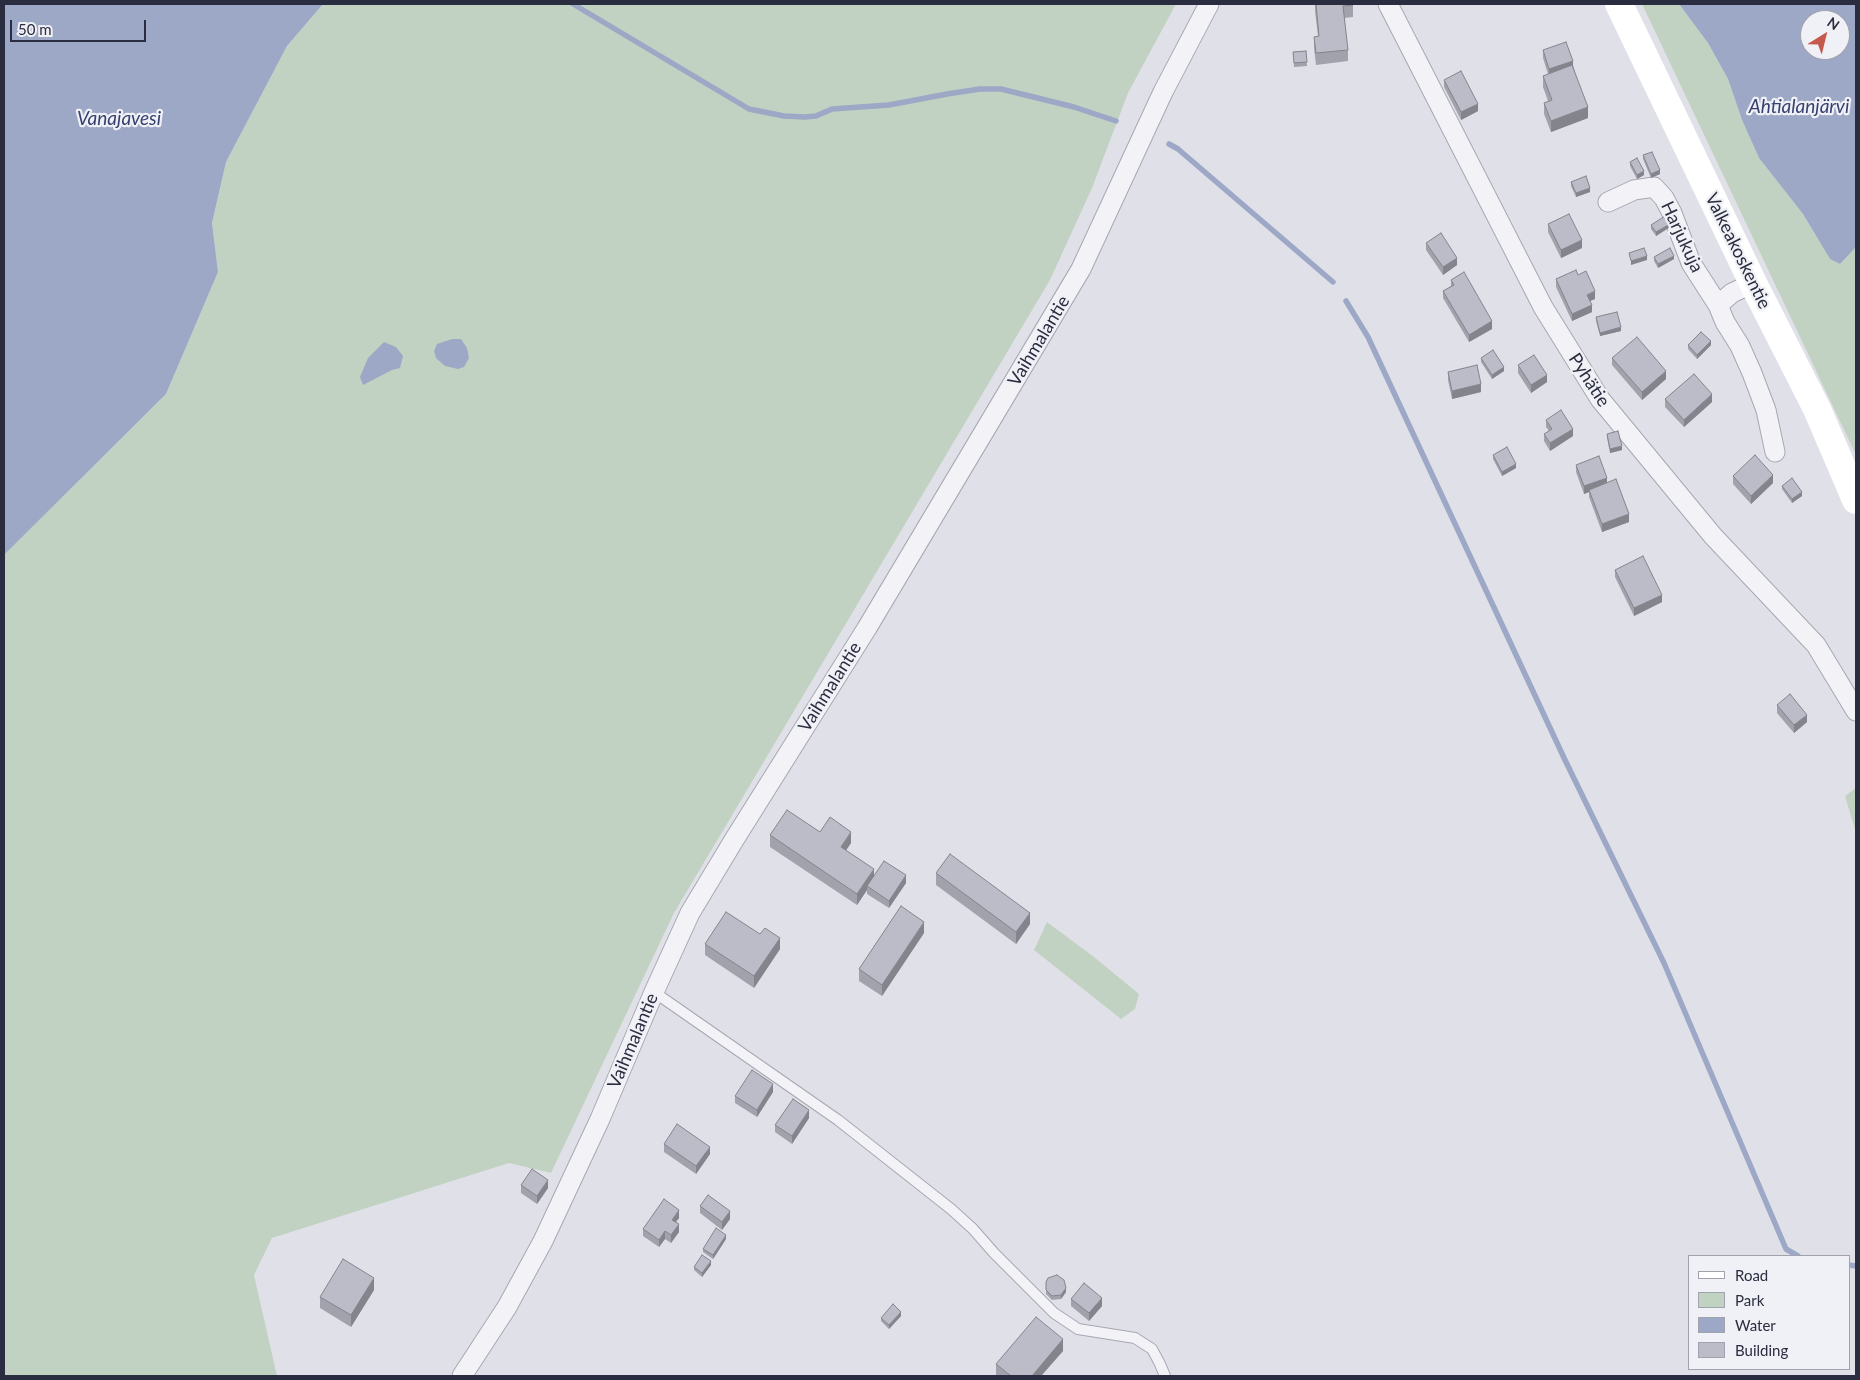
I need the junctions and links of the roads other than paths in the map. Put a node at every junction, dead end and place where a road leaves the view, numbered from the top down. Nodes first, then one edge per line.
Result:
1 (1209, 4) edge
2 (1388, 4) edge
3 (1619, 4) edge
4 (1608, 202) dead end
5 (1753, 283) junction
6 (1718, 305) junction
7 (1775, 452) dead end
8 (1856, 500) edge
9 (1856, 711) edge
10 (654, 992) junction
11 (462, 1376) edge
12 (1165, 1376) edge

1 - 10 street, Vaihmalantie
2 - 9 street, Pyhätie
3 - 5 street, Valkeakoskentie
4 - 6 street, Harjukuja
5 - 6 street
5 - 8 street, Valkeakoskentie
6 - 7 street, Harjukuja
10 - 11 street, Vaihmalantie
10 - 12 lane

